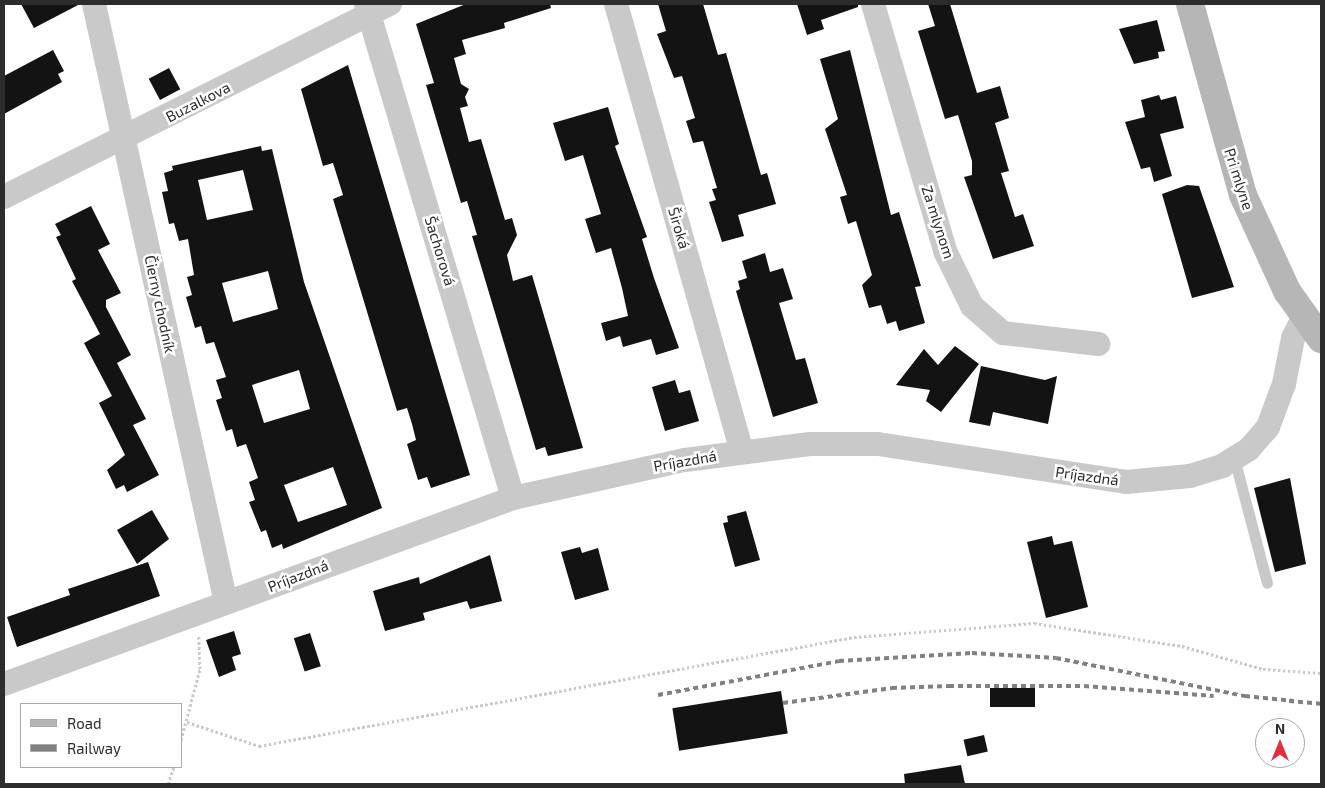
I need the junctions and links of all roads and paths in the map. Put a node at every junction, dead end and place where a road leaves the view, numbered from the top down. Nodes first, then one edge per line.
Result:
1 (94, 4) edge
2 (616, 4) edge
3 (873, 4) edge
4 (1190, 4) edge
5 (375, 7) edge
6 (124, 140) junction
7 (4, 197) edge
8 (1303, 318) junction
9 (1321, 339) edge
10 (1098, 344) dead end
11 (742, 452) junction
12 (1234, 458) junction
13 (513, 498) junction
14 (1267, 583) dead end
15 (226, 603) junction
16 (200, 612) junction
17 (1321, 674) edge
18 (4, 684) edge
19 (187, 722) junction
20 (182, 737) edge
21 (174, 768) edge
22 (168, 784) edge

1 - 6 street, Čierny chodník
2 - 11 street, Široká
3 - 10 street, Za mlynom
4 - 8 street, Pri mlyne
5 - 6 street, Buzalkova
5 - 13 street, Šachorová
6 - 7 street, Buzalkova
6 - 15 street, Čierny chodník
8 - 9 street, Pri mlyne
8 - 12 street, Príjazdná
11 - 12 street, Príjazdná
11 - 13 street, Príjazdná
12 - 14 lane
13 - 15 street, Príjazdná
15 - 16 street, Príjazdná
16 - 18 street, Príjazdná
16 - 19 path
17 - 19 path
19 - 20 path
21 - 22 path

